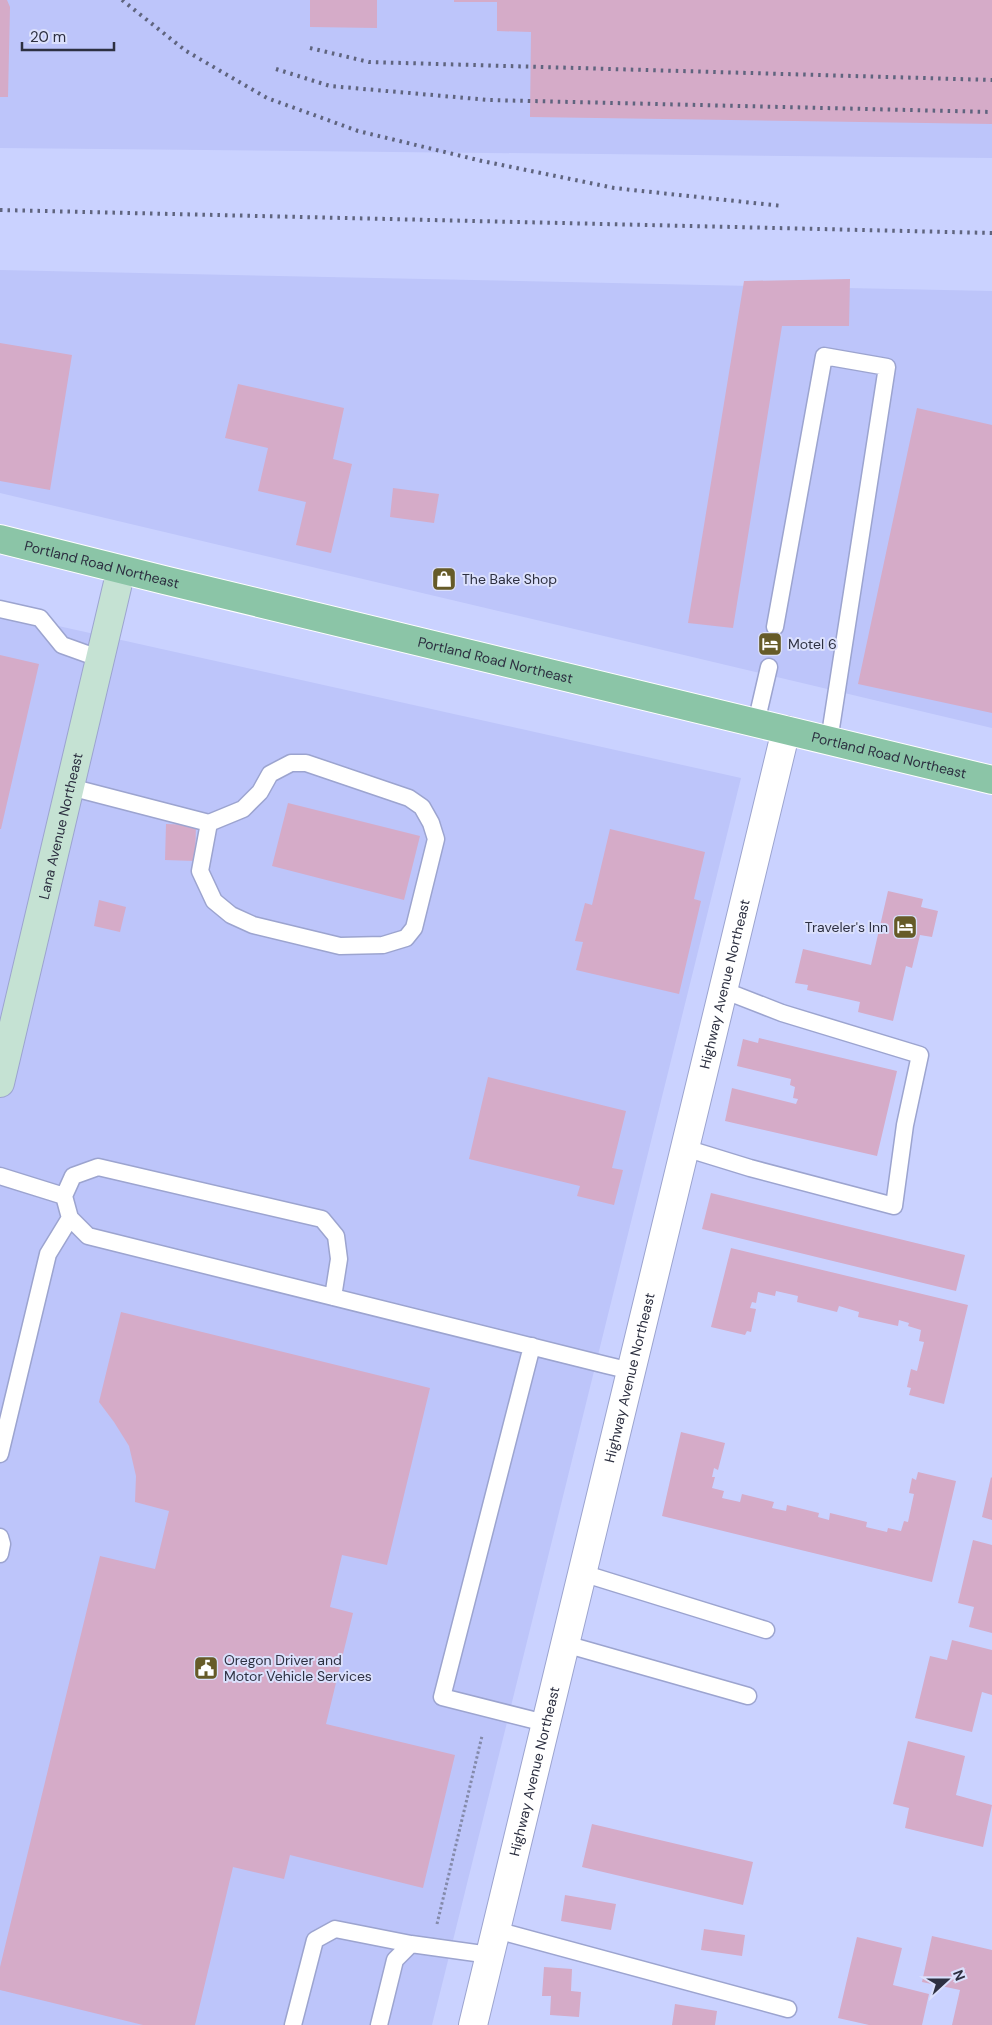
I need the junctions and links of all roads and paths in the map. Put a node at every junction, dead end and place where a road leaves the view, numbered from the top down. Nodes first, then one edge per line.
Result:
1 (0, 538) edge
2 (121, 570) junction
3 (0, 608) edge
4 (775, 627) dead end
5 (101, 659) junction
6 (769, 667) dead end
7 (756, 723) junction
8 (786, 730) junction
9 (828, 741) junction
10 (992, 780) edge
11 (70, 787) junction
12 (209, 823) junction
13 (723, 990) junction
14 (0, 1083) edge
15 (685, 1148) junction
16 (0, 1176) edge
17 (64, 1196) junction
18 (70, 1218) junction
19 (333, 1297) junction
20 (532, 1346) junction
21 (631, 1371) junction
22 (0, 1454) edge
23 (0, 1537) edge
24 (0, 1554) edge
25 (582, 1572) junction
26 (766, 1630) dead end
27 (565, 1644) junction
28 (748, 1696) dead end
29 (546, 1723) junction
30 (482, 1736) dead end
31 (437, 1924) dead end
32 (493, 1943) junction
33 (411, 1944) junction
34 (788, 2010) dead end
35 (293, 2025) edge
36 (379, 2025) edge
37 (473, 2025) edge

1 - 2 main road, Portland Road Northeast
2 - 5 street, Lana Avenue Northeast
2 - 7 main road, Portland Road Northeast
3 - 5 lane
4 - 9 lane
5 - 11 street, Lana Avenue Northeast
6 - 7 lane
7 - 8 main road, Portland Road Northeast
8 - 9 main road, Portland Road Northeast
8 - 13 street, Highway Avenue Northeast
9 - 10 main road, Portland Road Northeast
11 - 12 lane
11 - 14 street, Lana Avenue Northeast
12 - 12 lane
13 - 15 street, Highway Avenue Northeast
13 - 15 lane
15 - 21 street, Highway Avenue Northeast
16 - 17 lane
17 - 18 lane
17 - 19 lane
18 - 19 lane
18 - 22 lane
19 - 20 lane
20 - 21 lane
20 - 29 lane
21 - 25 street, Highway Avenue Northeast
23 - 24 lane
25 - 26 lane
25 - 27 street, Highway Avenue Northeast
27 - 28 lane
27 - 29 street, Highway Avenue Northeast
29 - 32 street, Highway Avenue Northeast
30 - 31 path
32 - 33 lane
32 - 34 lane
32 - 37 street, Highway Avenue Northeast
33 - 35 lane
33 - 36 lane

